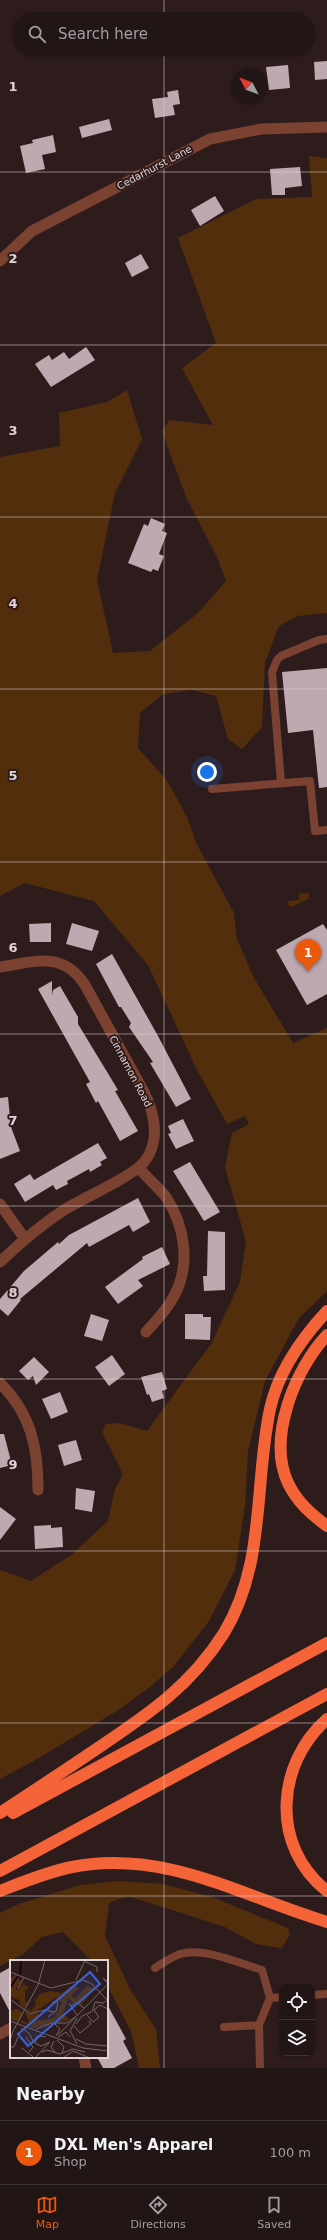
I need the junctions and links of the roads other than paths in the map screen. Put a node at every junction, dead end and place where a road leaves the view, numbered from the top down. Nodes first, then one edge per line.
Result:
1 (327, 127) edge
2 (0, 261) edge
3 (327, 639) edge
4 (281, 783) junction
5 (212, 789) dead end
6 (327, 830) edge
7 (0, 967) edge
8 (139, 1168) junction
9 (0, 1204) edge
10 (25, 1239) junction
11 (0, 1262) edge
12 (327, 1312) edge
13 (146, 1332) dead end
14 (327, 1335) edge
15 (0, 1383) edge
16 (38, 1490) dead end
17 (327, 1526) edge
18 (327, 1644) edge
19 (327, 1694) edge
20 (327, 1719) edge
21 (0, 1814) edge
22 (0, 1820) edge
23 (0, 1871) edge
24 (0, 1891) edge
25 (327, 1891) edge
26 (327, 1922) edge
27 (155, 1968) dead end
28 (327, 1994) edge
29 (315, 1995) edge
30 (279, 1997) edge
31 (270, 1998) junction
32 (259, 2025) junction
33 (224, 2027) dead end
34 (10, 2029) edge
35 (0, 2034) edge
36 (84, 2058) edge
37 (86, 2068) edge
38 (260, 2068) edge

1 - 2 street, Cedarhurst Lane
3 - 4 lane
4 - 5 lane
4 - 6 lane
7 - 8 street, Cinnamon Road
8 - 10 street, Cinnamon Road
8 - 13 street
9 - 10 street
10 - 11 street, Cinnamon Road
12 - 21 highway
14 - 17 highway
15 - 16 street
18 - 22 highway
19 - 23 highway
20 - 25 highway
24 - 26 highway
27 - 31 lane
28 - 29 lane
30 - 31 lane
31 - 32 lane
32 - 33 lane
32 - 38 lane
34 - 35 street
36 - 37 street

